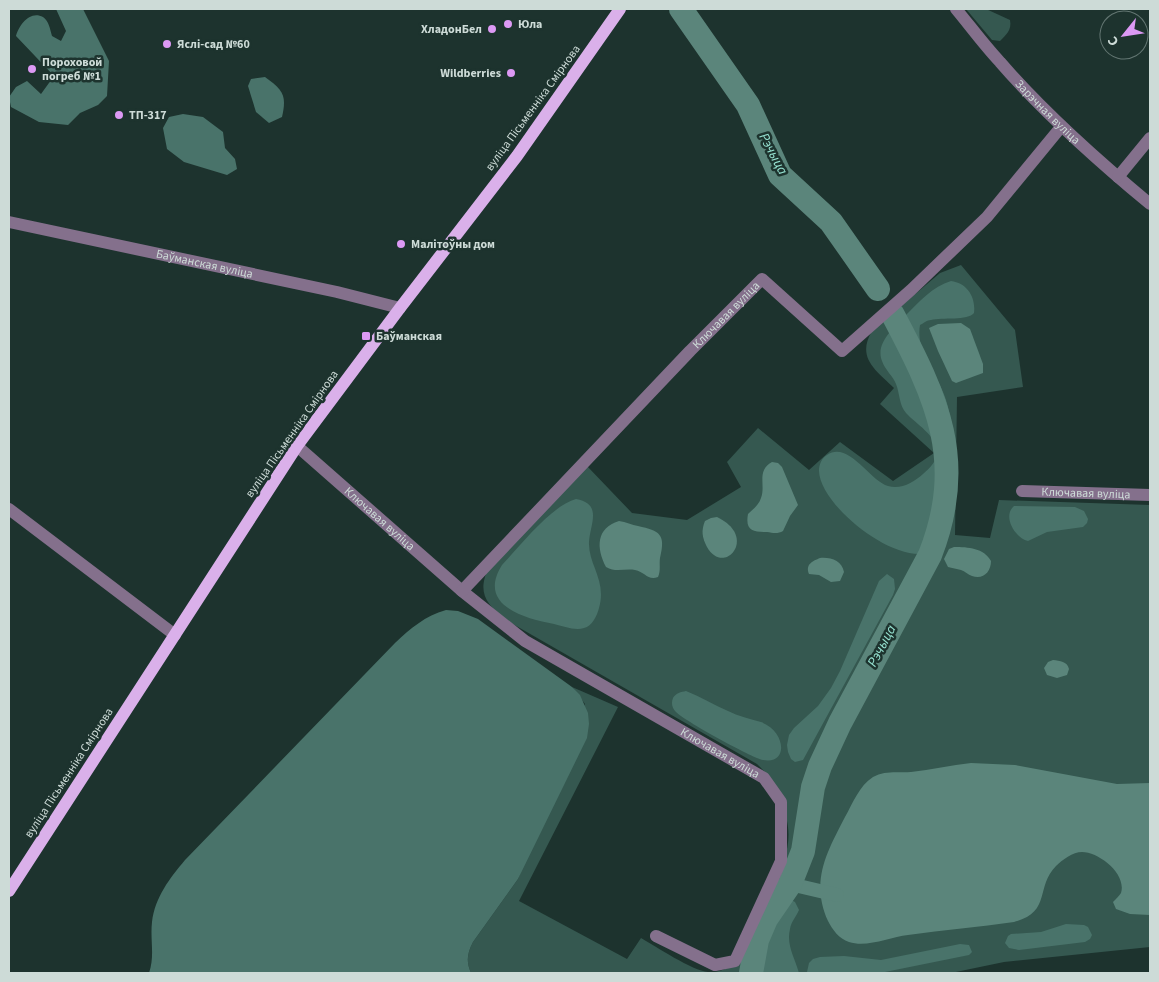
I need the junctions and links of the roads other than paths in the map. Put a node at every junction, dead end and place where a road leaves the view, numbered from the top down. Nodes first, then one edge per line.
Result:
1 (620, 9) edge
2 (956, 9) edge
3 (1061, 127) junction
4 (1150, 138) edge
5 (1118, 177) junction
6 (1150, 204) edge
7 (9, 222) edge
8 (400, 308) junction
9 (297, 446) junction
10 (1022, 491) dead end
11 (1150, 495) edge
12 (9, 509) edge
13 (462, 590) junction
14 (176, 635) junction
15 (9, 891) edge
16 (656, 936) dead end

1 - 8 main road, вуліца Пісьменніка Смірнова
2 - 3 street, Зарэчная вуліца
3 - 5 street, Зарэчная вуліца
3 - 13 street, Ключавая вуліца
4 - 5 street
5 - 6 street, Зарэчная вуліца
7 - 8 street, Баўманская вуліца
8 - 9 main road, вуліца Пісьменніка Смірнова
9 - 13 street, Ключавая вуліца
9 - 14 main road, вуліца Пісьменніка Смірнова
10 - 11 street, Ключавая вуліца
12 - 14 street
13 - 16 street, Ключавая вуліца
14 - 15 main road, вуліца Пісьменніка Смірнова

